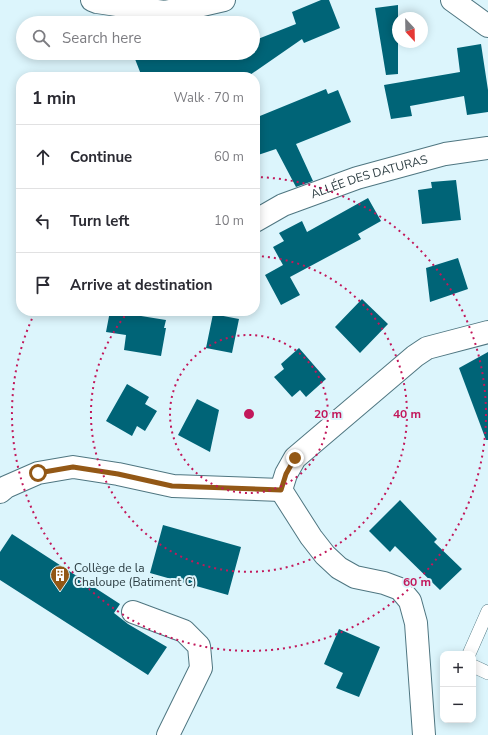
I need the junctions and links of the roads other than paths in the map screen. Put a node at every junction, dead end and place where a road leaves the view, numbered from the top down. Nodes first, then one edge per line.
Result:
1 (92, 0) edge
2 (224, 0) edge
3 (452, 0) edge
4 (488, 26) edge
5 (488, 148) edge
6 (260, 218) edge
7 (488, 332) edge
8 (281, 490) junction
9 (0, 492) edge
10 (488, 611) edge
11 (133, 612) dead end
12 (470, 651) edge
13 (476, 667) edge
14 (488, 673) edge
15 (168, 735) edge
16 (424, 735) edge

1 - 2 street
3 - 4 street
5 - 6 street, ALLÉE DES DATURAS
7 - 8 street
8 - 9 street
8 - 16 street
10 - 12 lane
11 - 15 street
13 - 14 lane

